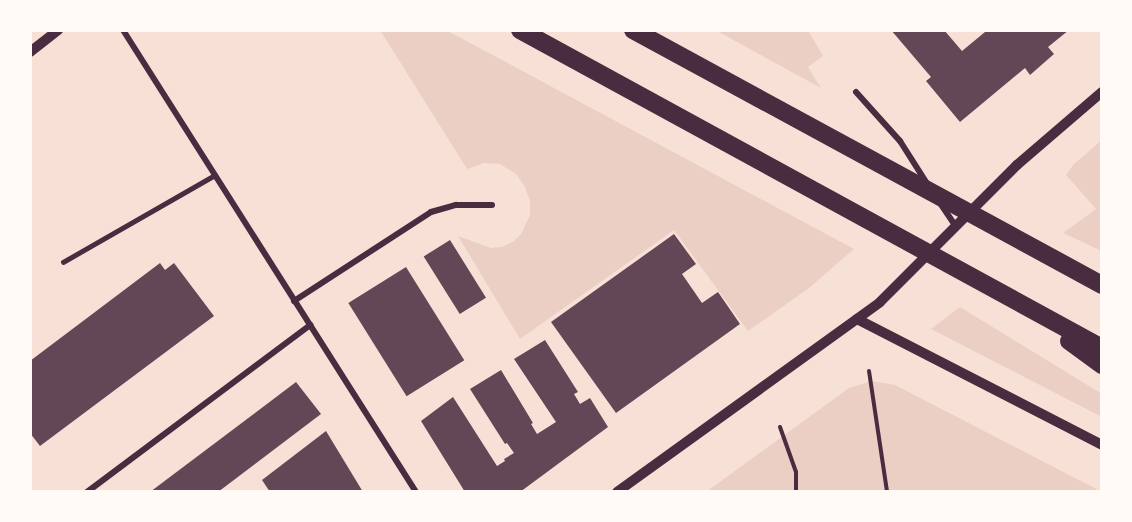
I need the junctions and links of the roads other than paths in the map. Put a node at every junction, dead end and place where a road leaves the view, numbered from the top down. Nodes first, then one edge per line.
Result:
1 (58, 30) edge
2 (123, 30) edge
3 (520, 30) edge
4 (633, 30) edge
5 (30, 52) edge
6 (856, 92) dead end
7 (1102, 93) edge
8 (215, 175) junction
9 (492, 205) dead end
10 (956, 228) junction
11 (1046, 255) junction
12 (63, 262) dead end
13 (1102, 279) edge
14 (1102, 285) edge
15 (999, 292) junction
16 (294, 301) junction
17 (857, 319) junction
18 (310, 325) junction
19 (1102, 348) edge
20 (1102, 365) edge
21 (1102, 445) edge
22 (87, 492) edge
23 (416, 492) edge
24 (617, 492) edge

1 - 5 street
2 - 8 street
3 - 15 highway
4 - 11 highway
6 - 10 street
7 - 10 street
8 - 12 lane
8 - 16 street
9 - 16 street
10 - 17 street
11 - 13 highway
11 - 14 highway
15 - 19 highway
15 - 20 highway
16 - 18 street
17 - 21 street
17 - 24 street
18 - 22 street
18 - 23 street

